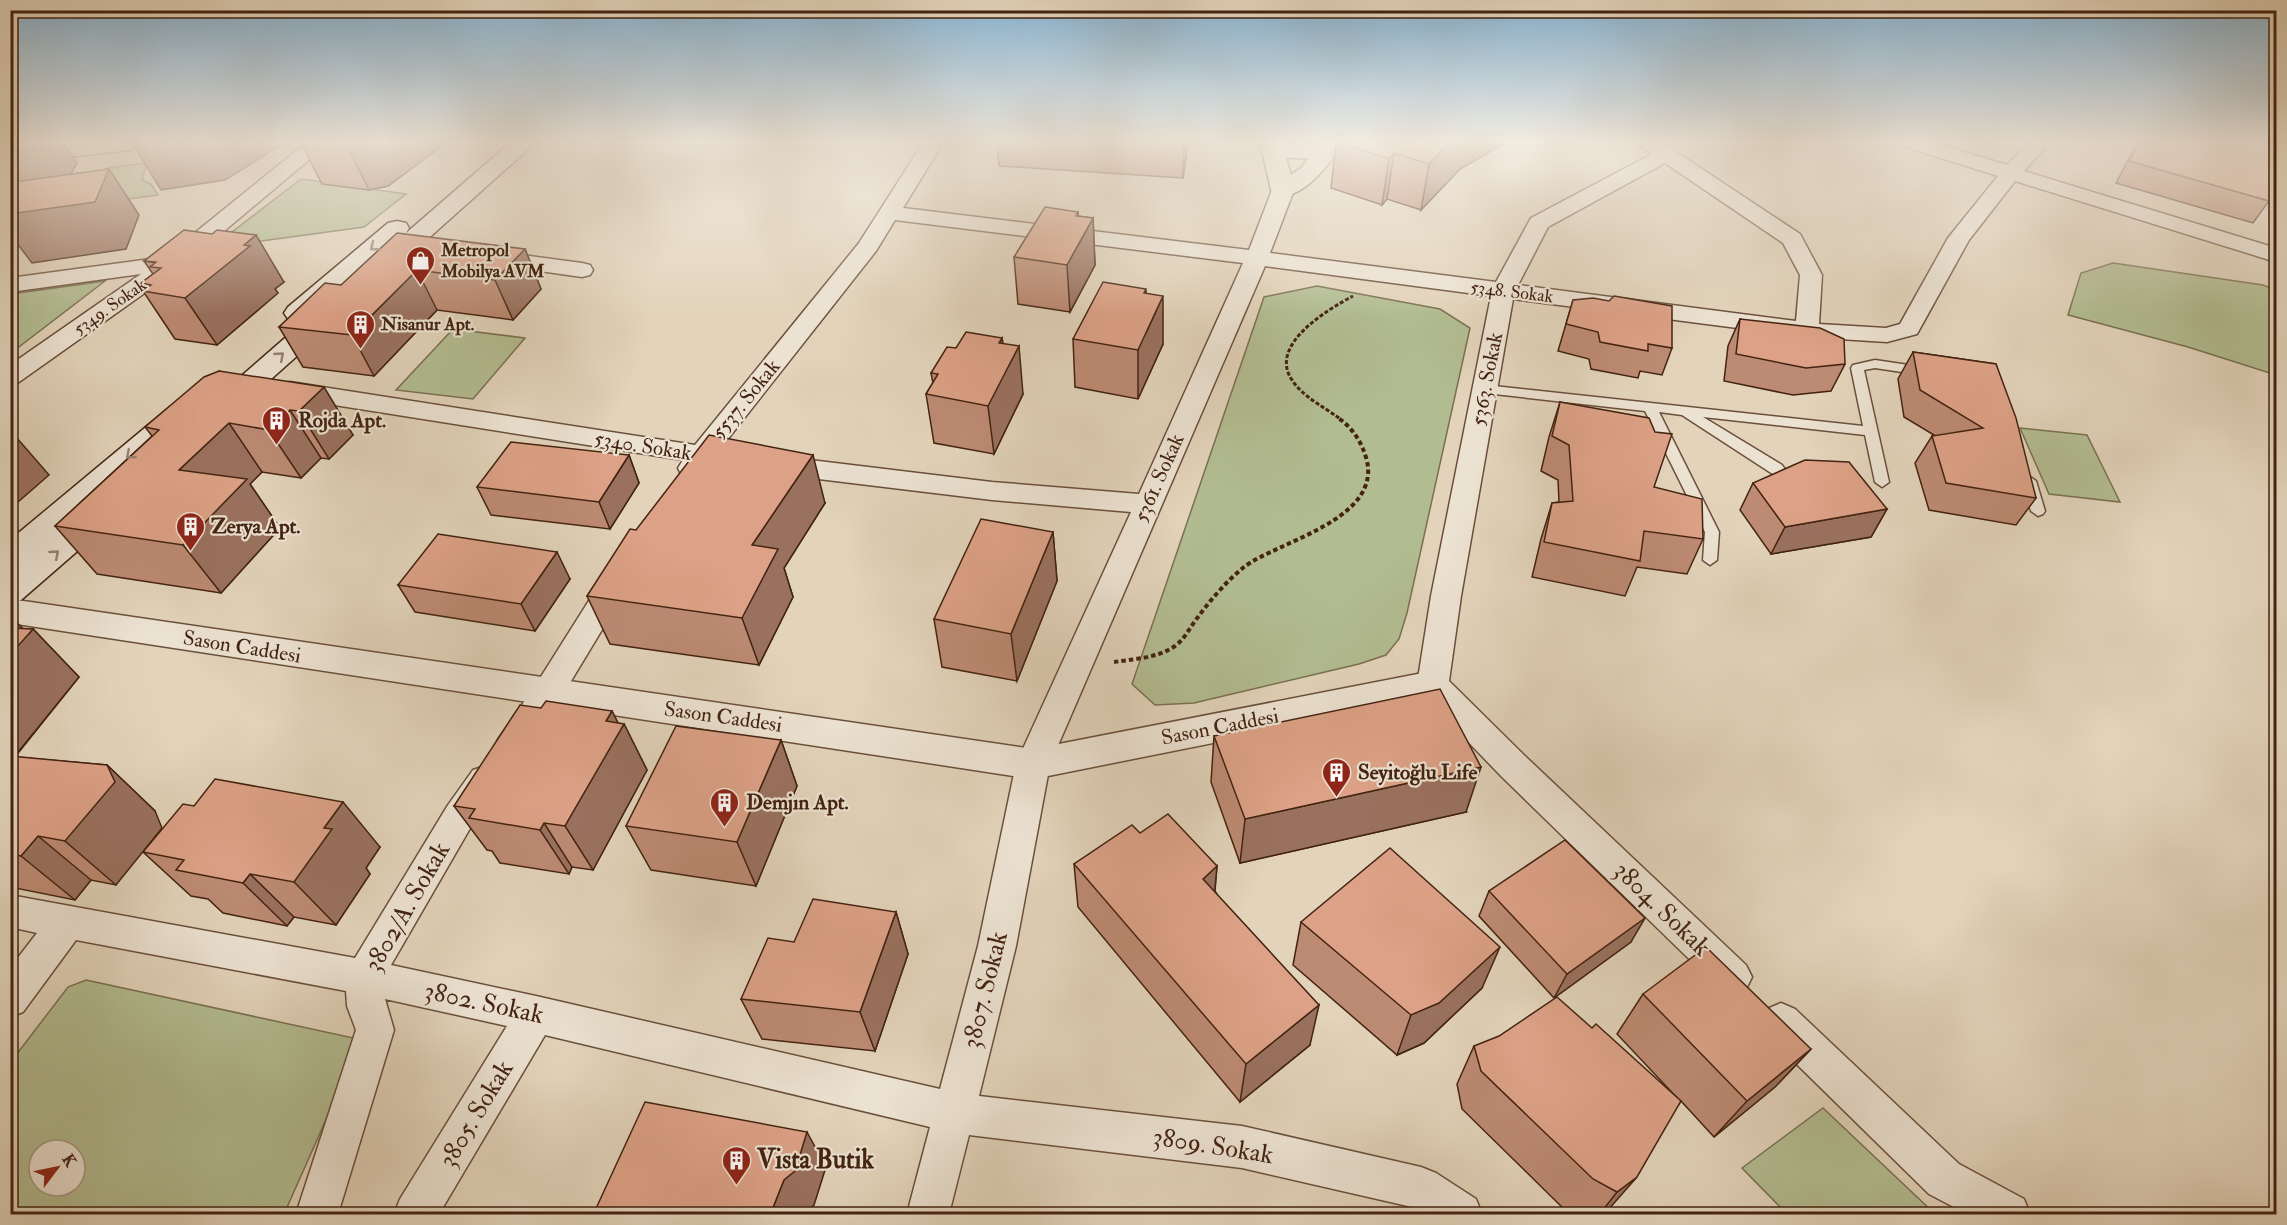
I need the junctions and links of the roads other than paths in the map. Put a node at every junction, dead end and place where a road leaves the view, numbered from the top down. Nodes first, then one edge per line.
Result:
1 (249, 200) edge
2 (431, 200) edge
3 (467, 200) edge
4 (897, 200) edge
5 (1279, 200) edge
6 (1576, 200) edge
7 (1734, 200) edge
8 (1989, 200) edge
9 (2096, 200) edge
10 (889, 213) junction
11 (465, 255) edge
12 (2277, 255) edge
13 (1257, 258) junction
14 (172, 263) junction
15 (582, 270) dead end
16 (10, 285) edge
17 (1503, 291) junction
18 (1807, 330) junction
19 (1932, 373) edge
20 (11, 376) edge
21 (249, 384) junction
22 (1485, 389) junction
23 (1650, 407) junction
24 (1683, 411) junction
25 (1870, 431) junction
26 (701, 455) junction
27 (2025, 469) edge
28 (1782, 475) edge
29 (1882, 482) dead end
30 (676, 487) edge
31 (1146, 504) junction
32 (2038, 512) edge
33 (10, 558) edge
34 (1710, 561) dead end
35 (627, 564) edge
36 (10, 592) edge
37 (10, 611) edge
38 (1433, 686) junction
39 (548, 693) junction
40 (1033, 764) junction
41 (10, 910) edge
42 (67, 922) junction
43 (364, 977) junction
44 (10, 999) edge
45 (536, 1014) junction
46 (954, 1113) junction
47 (317, 1215) edge
48 (415, 1215) edge
49 (928, 1215) edge
50 (1461, 1215) edge
51 (2008, 1215) edge

1 - 14 street, 5349. Sokak
2 -> 33 main road
21 -> 3 main road
4 - 10 street, 5537. Sokak
5 - 13 street, 5361. Sokak
6 - 17 street, 5363. Sokak
7 - 18 street
8 - 18 street, 5348. Sokak
9 - 12 street
10 - 13 street, 5348. Sokak
10 - 26 street, 5537. Sokak
11 - 15 street
13 - 17 street, 5348. Sokak
13 - 31 street, 5361. Sokak
14 - 16 street
14 - 20 street, 5349. Sokak
17 - 18 street, 5348. Sokak
17 - 22 street, 5363. Sokak
19 - 25 lane
21 - 26 street, 5340. Sokak
36 -> 21 main road
22 - 23 lane
22 - 38 street, 5363. Sokak
23 - 24 lane
23 - 34 lane
24 - 25 lane
24 - 28 lane
25 - 29 lane
26 - 30 street, 5537. Sokak
26 - 31 street, 5340. Sokak
27 - 32 lane
31 - 40 street, 5361. Sokak
35 - 39 street
37 - 39 main road, Sason Caddesi
38 - 40 main road, Sason Caddesi
38 - 51 street, 3804. Sokak
39 - 40 main road, Sason Caddesi
39 - 43 street, 3802/A. Sokak
40 - 46 street, 3807. Sokak
41 - 42 street, 3802. Sokak
42 - 43 street, 3802. Sokak
42 - 44 street
43 - 45 street, 3802. Sokak
43 - 47 street, 3802/A. Sokak
45 - 46 street, 3802. Sokak
45 - 48 street, 3805. Sokak
46 - 49 street, 3807. Sokak
46 - 50 street, 3809. Sokak

